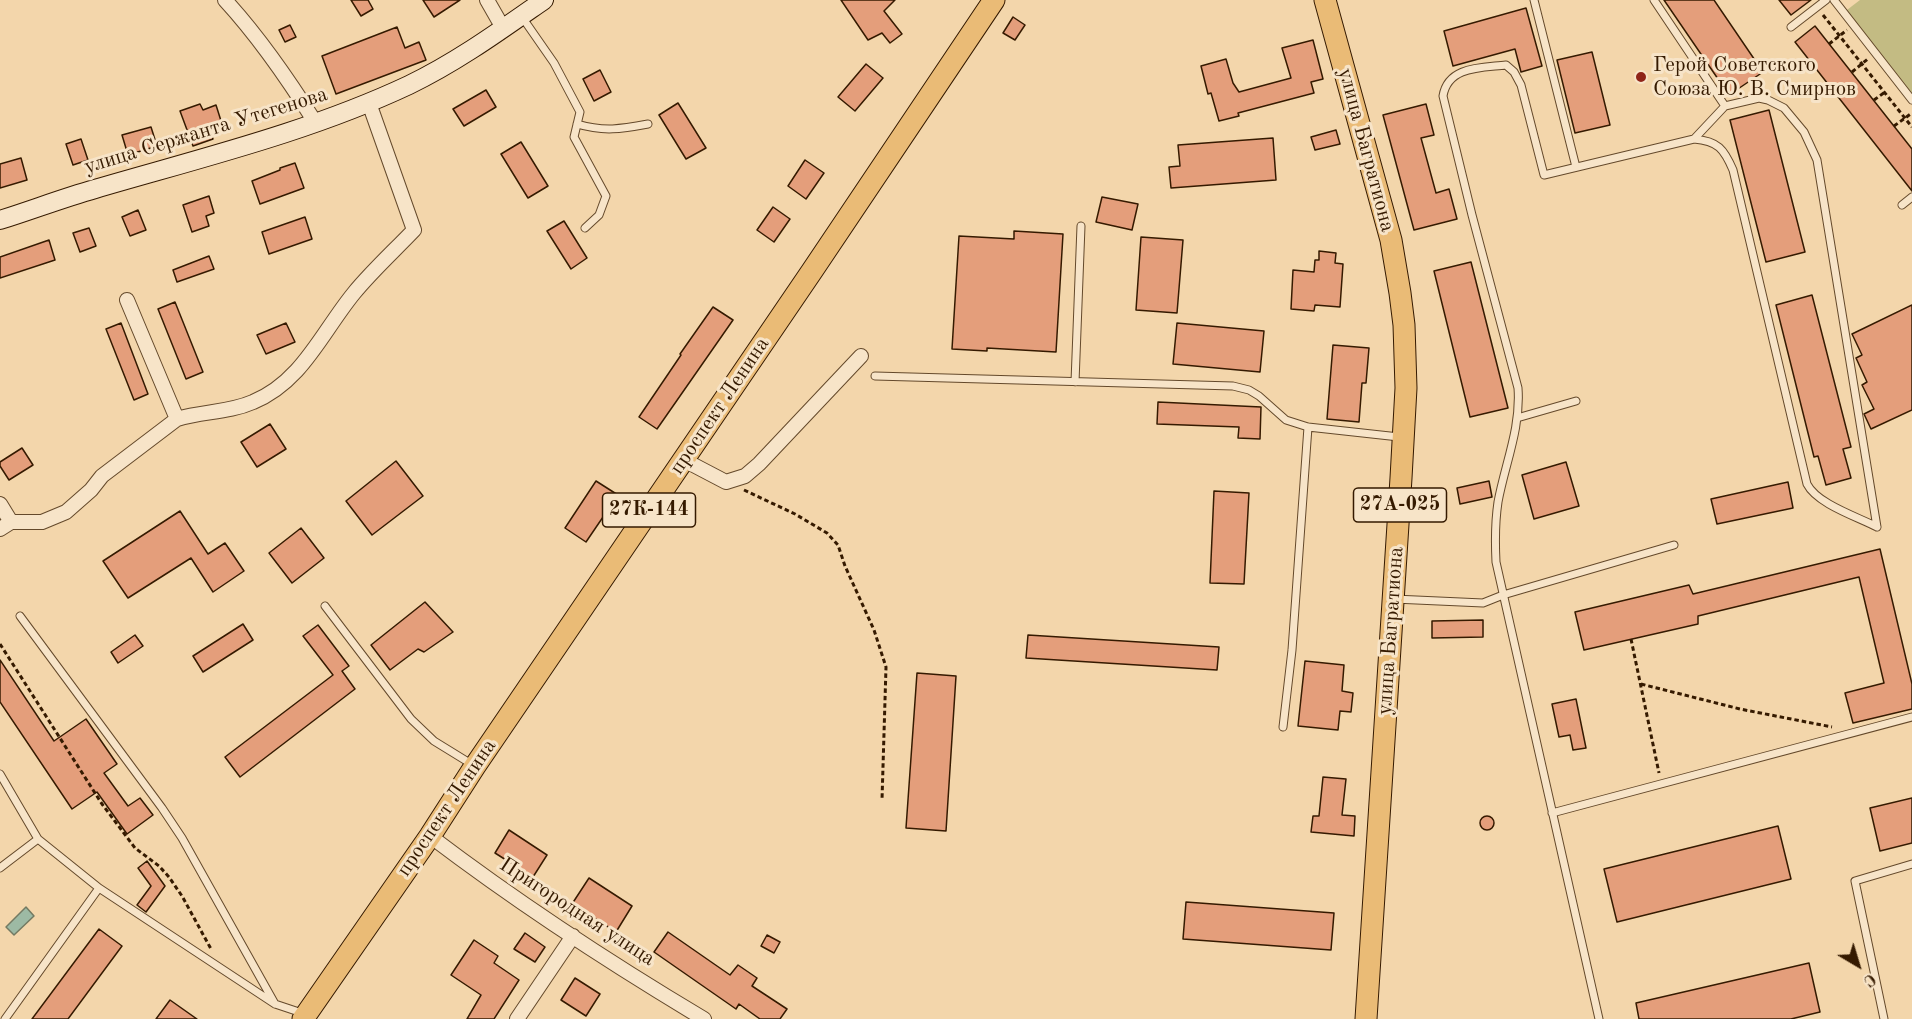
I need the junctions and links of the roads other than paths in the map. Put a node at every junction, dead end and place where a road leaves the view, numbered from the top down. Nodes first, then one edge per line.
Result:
1 (225, 0) edge
2 (487, 0) edge
3 (544, 0) edge
4 (994, 0) edge
5 (1325, 0) edge
6 (1534, 0) edge
7 (1654, 0) edge
8 (1826, 0) edge
9 (1834, 0) edge
10 (521, 16) junction
11 (1791, 27) dead end
12 (503, 28) junction
13 (1912, 100) edge
14 (369, 103) junction
15 (1725, 106) junction
16 (315, 123) junction
17 (578, 124) junction
18 (648, 124) dead end
19 (1694, 139) junction
20 (1576, 167) junction
21 (1912, 197) edge
22 (1902, 205) dead end
23 (0, 220) edge
24 (1081, 226) dead end
25 (585, 228) dead end
26 (127, 300) dead end
27 (861, 356) dead end
28 (875, 376) dead end
29 (1075, 382) junction
30 (1576, 401) dead end
31 (1517, 418) junction
32 (177, 419) junction
33 (1308, 427) junction
34 (1403, 438) junction
35 (684, 460) junction
36 (0, 504) edge
37 (5, 526) edge
38 (1674, 545) dead end
39 (1503, 595) junction
40 (1394, 599) junction
41 (325, 606) dead end
42 (20, 616) dead end
43 (1912, 717) edge
44 (1283, 727) dead end
45 (475, 766) junction
46 (0, 774) edge
47 (1552, 813) junction
48 (430, 836) junction
49 (38, 839) junction
50 (1912, 864) edge
51 (0, 868) edge
52 (99, 888) junction
53 (573, 936) junction
54 (274, 1004) junction
55 (305, 1016) edge
56 (5, 1019) edge
57 (517, 1019) edge
58 (704, 1019) edge
59 (1366, 1019) edge
60 (1599, 1019) edge
61 (1884, 1019) edge

1 - 16 street
2 - 12 street
3 - 10 main road, улица Сержанта Утегенова
4 - 35 main road, проспект Ленина / 27К-144
5 - 34 main road, улица Багратиона / 27А-025
6 - 20 lane
7 - 15 lane
8 - 11 lane
9 - 13 lane
10 - 12 main road, улица Сержанта Утегенова
10 - 17 lane
12 - 14 main road, улица Сержанта Утегенова
14 - 16 main road, улица Сержанта Утегенова
14 - 32 street
15 - 19 lane
15 - 19 lane
16 - 23 main road, улица Сержанта Утегенова
17 - 18 lane
17 - 25 lane
19 - 20 lane
20 - 31 lane
21 - 22 lane
24 - 29 lane
26 - 32 street
27 - 35 street
28 - 29 lane
29 - 33 lane
30 - 31 lane
31 - 39 lane
32 - 37 street
33 - 34 lane
33 - 44 lane
34 - 40 main road, улица Багратиона / 27А-025
35 - 45 main road, проспект Ленина / 27К-144
36 - 37 street
38 - 39 lane
39 - 40 lane
39 - 47 lane
40 - 59 main road, улица Багратиона / 27А-025
41 - 45 lane
42 - 54 lane
43 - 47 lane
45 - 48 main road, проспект Ленина / 27К-144
46 - 49 lane
47 - 60 lane
48 - 53 street, Пригородная улица
48 - 55 main road, проспект Ленина / 27К-144
49 - 51 lane
49 - 52 lane
50 - 61 lane
52 - 54 lane
52 - 56 lane
53 - 57 street
53 - 58 street, Пригородная улица
54 - 55 lane

